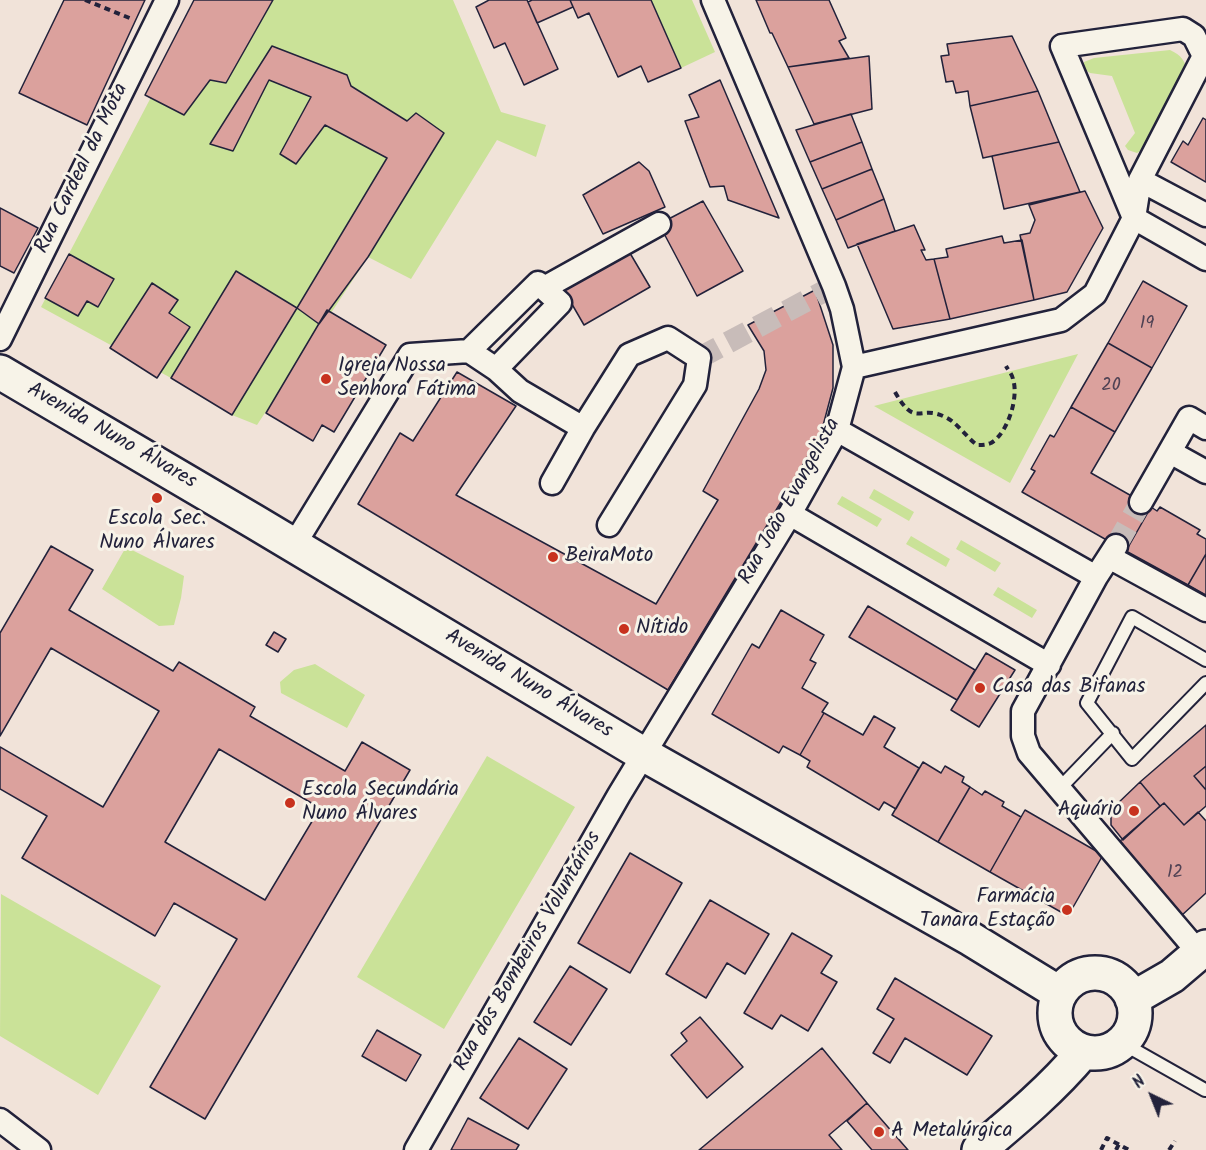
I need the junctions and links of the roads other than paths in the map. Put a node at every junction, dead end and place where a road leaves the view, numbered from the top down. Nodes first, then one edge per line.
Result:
1 (167, 0) edge
2 (713, 0) edge
3 (1140, 180) junction
4 (1206, 215) edge
5 (1134, 218) junction
6 (659, 224) dead end
7 (1206, 259) edge
8 (544, 288) junction
9 (0, 339) edge
10 (469, 351) junction
11 (854, 367) junction
12 (496, 369) junction
13 (0, 372) edge
14 (583, 428) junction
15 (1206, 428) edge
16 (837, 430) junction
17 (1170, 452) junction
18 (1206, 472) edge
19 (552, 483) dead end
20 (1141, 502) tunnel mouth
21 (790, 514) junction
22 (609, 525) dead end
23 (294, 545) junction
24 (1096, 577) junction
25 (1206, 610) edge
26 (1206, 660) edge
27 (1049, 664) junction
28 (1206, 682) edge
29 (1113, 733) junction
30 (644, 754) junction
31 (1059, 789) junction
32 (1202, 950) edge
33 (1059, 993) junction
34 (1132, 999) junction
35 (1122, 1043) junction
36 (1083, 1052) junction
37 (1206, 1090) edge
38 (0, 1120) edge
39 (39, 1150) edge
40 (416, 1150) edge
41 (979, 1150) edge

1 - 9 street, Rua Cardeal da Mota
2 - 11 street, Rua João Evangelista
3 - 4 street
3 - 5 street
3 - 5 street
5 - 7 street
5 - 11 street
6 - 8 street
8 - 10 street
8 - 12 street
10 - 12 street
10 - 23 street
11 - 16 street, Rua João Evangelista
12 - 14 street
13 - 23 main road, Avenida Nuno Álvares
14 - 19 street
14 - 22 street
15 - 17 street
16 - 21 street, Rua João Evangelista
16 - 24 street
17 - 18 street
17 - 20 street
21 - 27 street
21 - 30 street, Rua João Evangelista
23 - 30 main road, Avenida Nuno Álvares
24 - 25 street
24 - 27 street
26 - 29 lane
27 - 31 street
28 - 29 lane
29 - 31 lane
30 - 33 main road, Avenida Nuno Álvares
30 - 40 street, Rua dos Bombeiros Voluntários
31 - 32 street
32 - 34 main road
33 - 34 main road
33 - 36 main road
34 - 35 main road
35 - 36 main road
35 - 37 lane
36 - 41 main road
38 - 39 street

